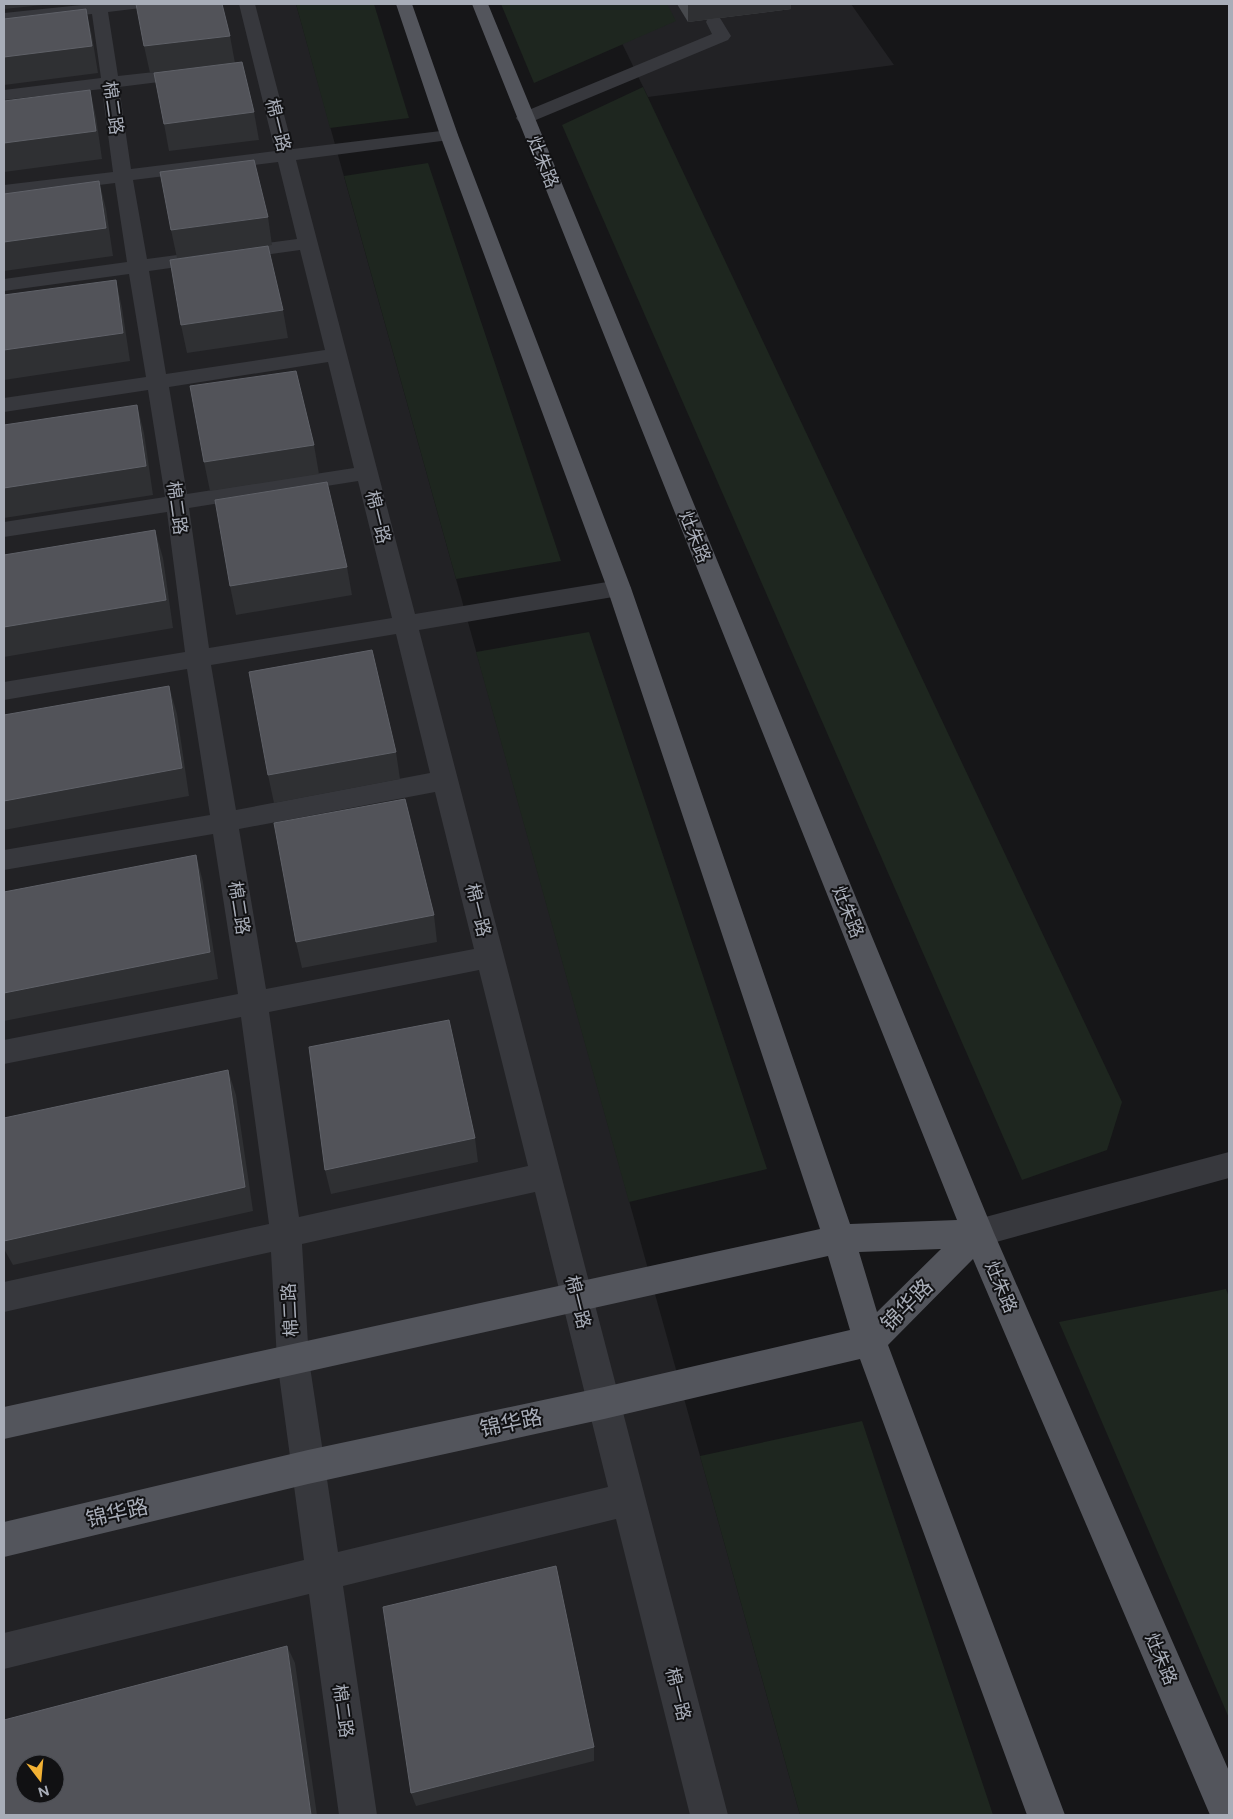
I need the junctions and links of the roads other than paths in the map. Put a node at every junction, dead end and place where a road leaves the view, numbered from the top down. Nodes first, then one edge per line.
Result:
1 (135, 4) edge
2 (247, 4) edge
3 (404, 4) edge
4 (480, 4) edge
5 (99, 6) edge
6 (4, 18) edge
7 (714, 22) dead end
8 (205, 71) edge
9 (109, 82) junction
10 (4, 95) edge
11 (525, 118) junction
12 (449, 135) junction
13 (285, 156) junction
14 (123, 176) junction
15 (4, 191) edge
16 (308, 243) junction
17 (139, 267) junction
18 (4, 285) edge
19 (336, 355) junction
20 (158, 382) junction
21 (4, 405) edge
22 (366, 473) junction
23 (177, 502) junction
24 (4, 530) edge
25 (618, 588) junction
26 (405, 624) junction
27 (198, 659) junction
28 (4, 691) edge
29 (445, 780) junction
30 (225, 822) junction
31 (4, 860) edge
32 (490, 957) junction
33 (254, 1004) junction
34 (4, 1052) edge
35 (1229, 1165) edge
36 (546, 1176) junction
37 (978, 1233) junction
38 (286, 1234) junction
39 (839, 1239) junction
40 (4, 1297) edge
41 (577, 1298) junction
42 (870, 1342) junction
43 (293, 1360) junction
44 (604, 1403) junction
45 (4, 1423) edge
46 (308, 1467) junction
47 (628, 1499) junction
48 (4, 1540) edge
49 (323, 1573) junction
50 (4, 1651) edge
51 (358, 1815) edge
52 (709, 1815) edge
53 (1046, 1815) edge
54 (1228, 1815) edge

1 - 5 street
2 - 13 street, 棉一路
3 - 12 main road
4 - 11 main road, 灶朱路
5 - 6 street
5 - 9 street, 棉二路
7 - 11 street
8 - 9 street
9 - 10 street
9 - 14 street, 棉二路
11 - 37 main road, 灶朱路
12 - 13 street
12 - 25 main road
13 - 14 street
13 - 16 street, 棉一路
14 - 15 street
14 - 17 street, 棉二路
16 - 17 street
16 - 19 street, 棉一路
17 - 18 street
17 - 20 street, 棉二路
19 - 20 street
19 - 22 street, 棉一路
20 - 21 street
20 - 23 street, 棉二路
22 - 23 street
22 - 26 street, 棉一路
23 - 24 street
23 - 27 street, 棉二路
25 - 26 street
25 - 39 main road
26 - 27 street
26 - 29 street, 棉一路
27 - 28 street
27 - 30 street, 棉二路
29 - 30 street
29 - 32 street, 棉一路
30 - 31 street
30 - 33 street, 棉二路
32 - 33 street
32 - 36 street, 棉一路
33 - 34 street
33 - 38 street, 棉二路
35 - 37 street
36 - 38 street
36 - 41 street, 棉一路
37 - 39 main road
37 - 42 main road, 锦华路
37 - 54 main road, 灶朱路
38 - 40 street
38 - 43 street, 棉二路
39 - 41 main road
39 - 42 main road
41 - 43 main road
41 - 44 street, 棉一路
42 - 44 main road, 锦华路
42 - 53 main road
43 - 45 main road
43 - 46 street, 棉二路
44 - 46 main road, 锦华路
44 - 47 street, 棉一路
46 - 48 main road, 锦华路
46 - 49 street, 棉二路
47 - 49 street
47 - 52 street, 棉一路
49 - 50 street
49 - 51 street, 棉二路

